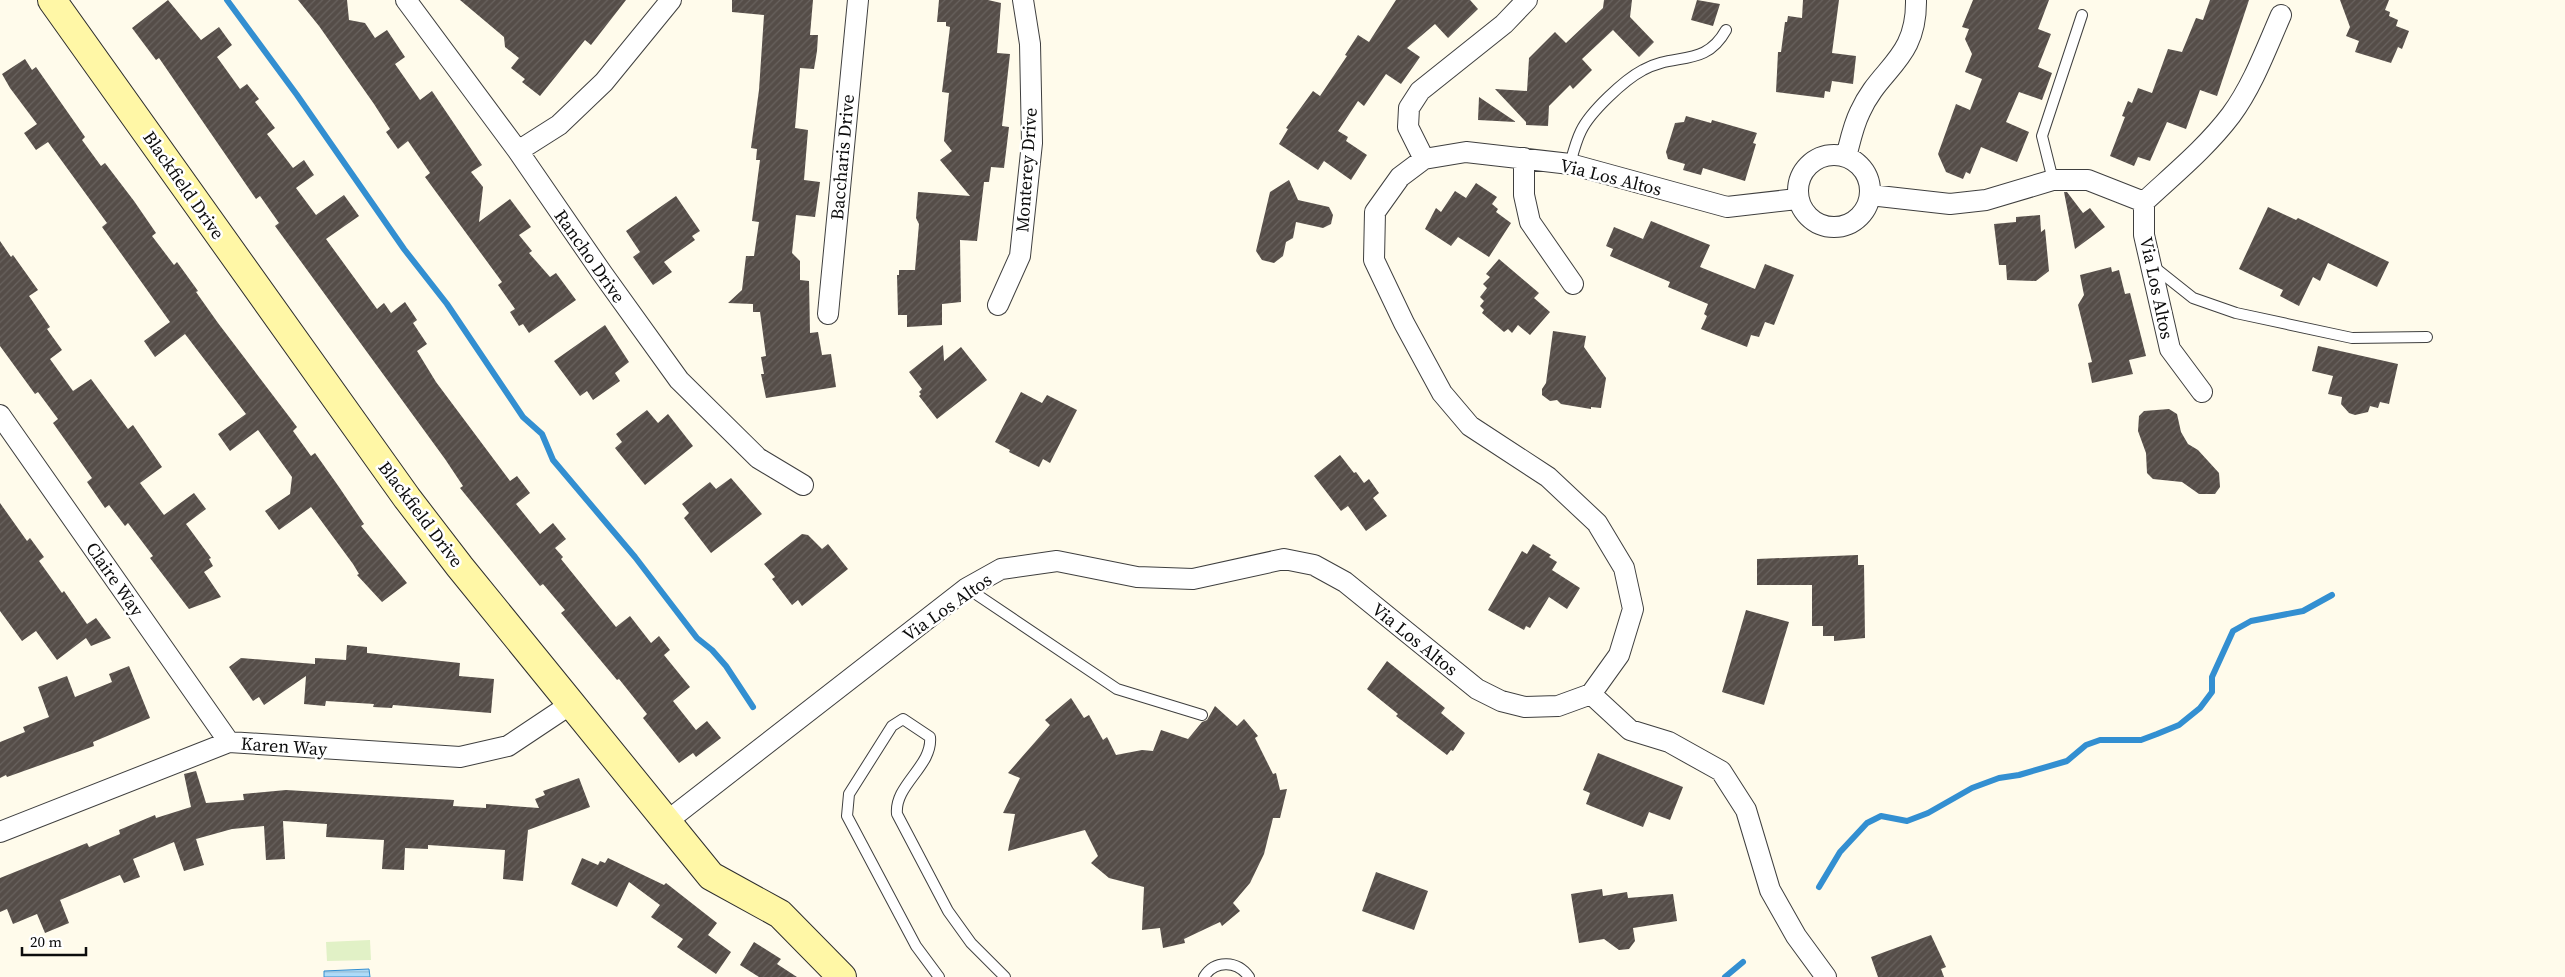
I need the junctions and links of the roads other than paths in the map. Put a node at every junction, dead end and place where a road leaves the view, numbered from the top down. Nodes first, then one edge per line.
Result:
1 (52, 0) edge
2 (406, 0) edge
3 (671, 0) edge
4 (858, 0) edge
5 (1023, 0) edge
6 (1527, 0) edge
7 (1916, 0) edge
8 (2082, 15) dead end
9 (2281, 15) dead end
10 (1726, 30) dead end
11 (518, 151) junction
12 (1846, 157) junction
13 (1524, 158) junction
14 (1424, 159) junction
15 (1570, 164) junction
16 (2053, 180) junction
17 (1870, 195) junction
18 (1798, 199) junction
19 (2144, 202) junction
20 (2150, 263) junction
21 (1573, 284) dead end
22 (998, 305) dead end
23 (828, 314) dead end
24 (2427, 338) dead end
25 (2202, 392) dead end
26 (0, 415) edge
27 (803, 485) dead end
28 (967, 588) junction
29 (1591, 694) junction
30 (571, 704) junction
31 (1202, 715) dead end
32 (230, 742) junction
33 (666, 822) junction
34 (0, 832) edge
35 (842, 977) edge
36 (939, 977) edge
37 (1005, 977) edge
38 (1204, 977) edge
39 (1250, 977) edge
40 (1826, 977) edge

1 - 30 street, Blackfield Drive
2 - 11 street, Rancho Drive
3 - 11 street
4 - 23 street, Baccharis Drive
5 - 22 street, Monterey Drive
6 - 14 street
7 - 12 street
8 - 16 lane
9 - 19 street
10 - 15 lane
11 - 27 street, Rancho Drive
12 - 17 street
12 - 18 street
13 - 14 street, Via Los Altos
13 - 15 street, Via Los Altos
13 - 21 street
14 - 29 street, Via Los Altos
15 - 18 street, Via Los Altos
16 - 17 street
16 - 19 street
17 - 18 street
19 - 20 street, Via Los Altos
20 - 24 lane
20 - 25 street, Via Los Altos
26 - 32 street, Claire Way
28 - 29 street, Via Los Altos
28 - 31 lane
28 - 33 street, Via Los Altos
29 - 40 street
30 - 32 street, Karen Way
30 - 33 street, Blackfield Drive
32 - 34 street, Karen Way
33 - 35 street, Blackfield Drive
36 - 37 lane
38 - 39 lane

